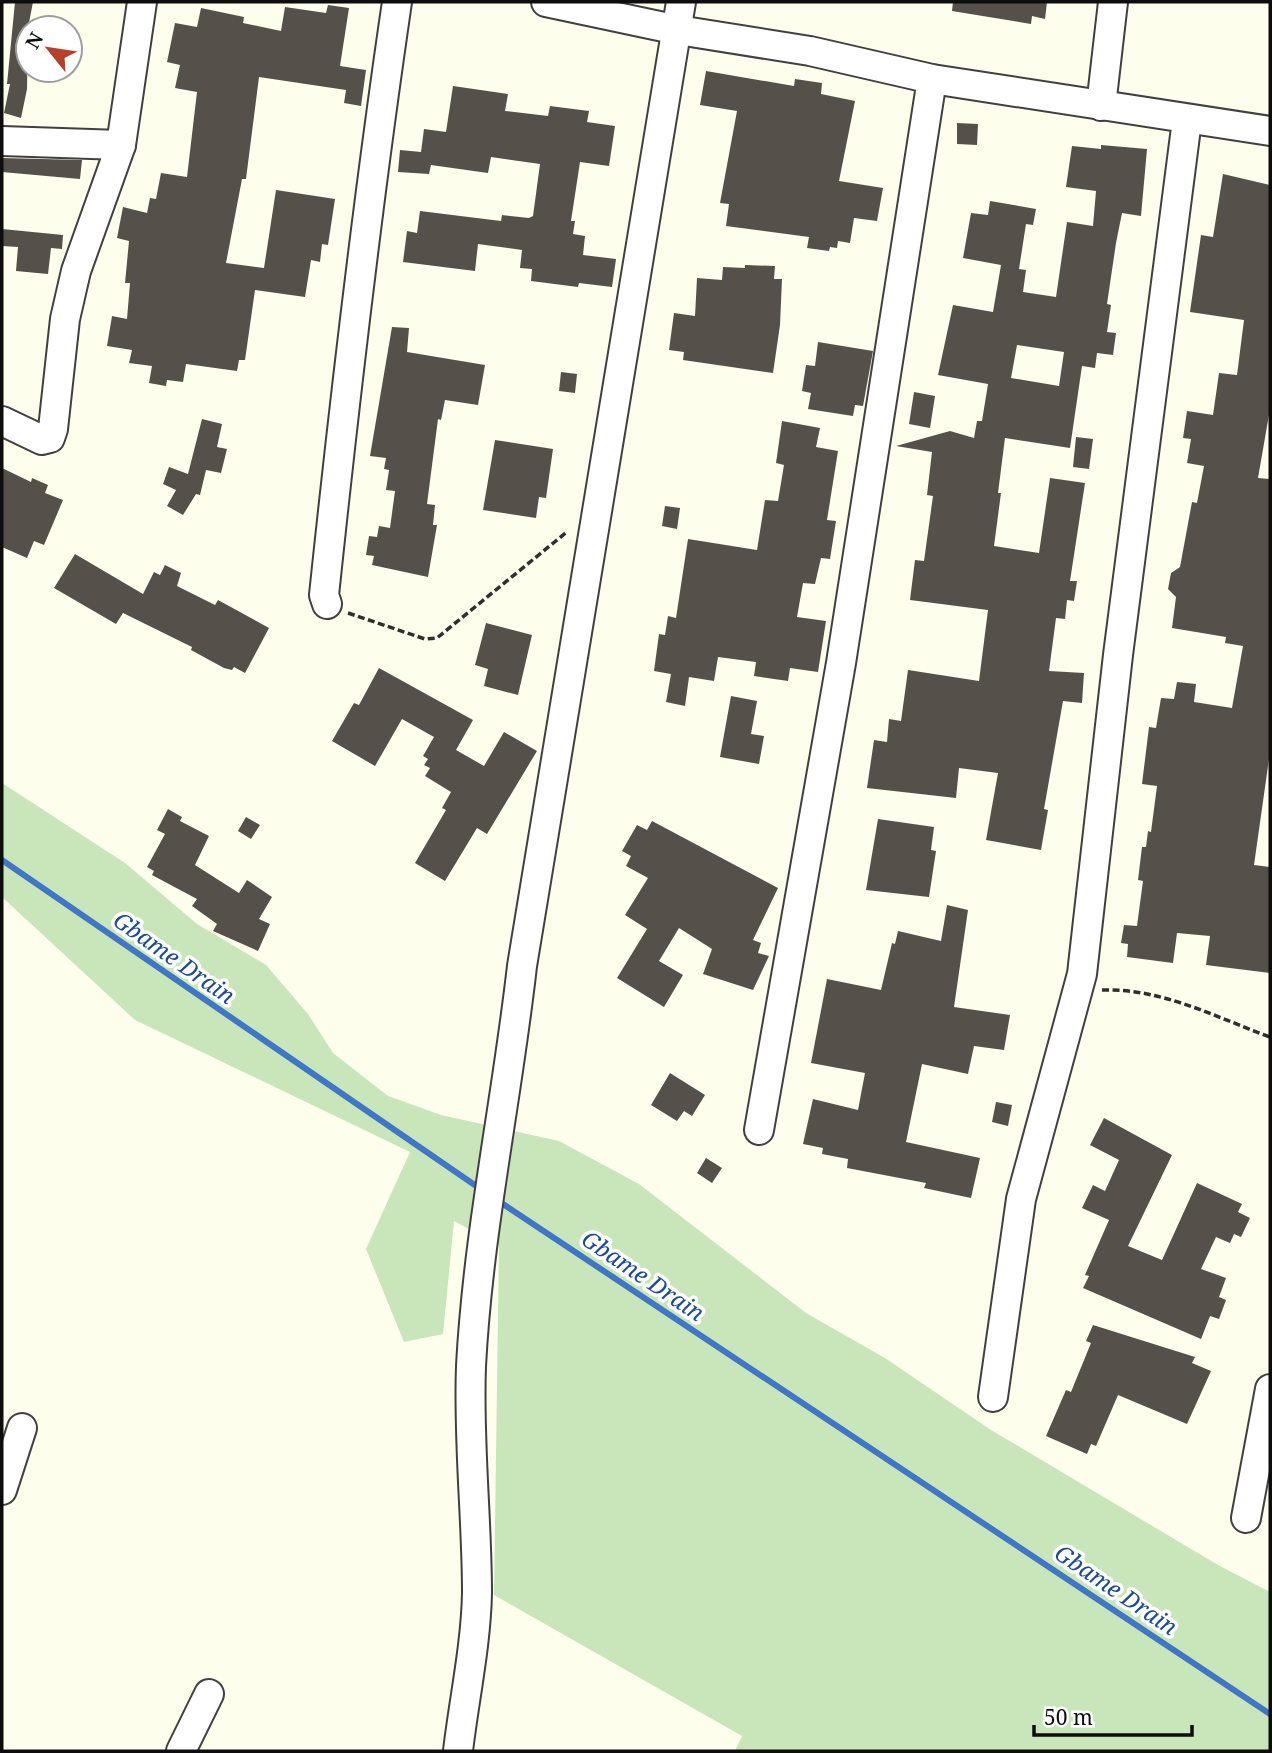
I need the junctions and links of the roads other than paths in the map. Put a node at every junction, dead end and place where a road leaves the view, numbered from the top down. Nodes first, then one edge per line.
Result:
1 (142, 2) edge
2 (397, 2) edge
3 (546, 2) edge
4 (681, 2) edge
5 (1113, 2) edge
6 (678, 30) junction
7 (932, 79) junction
8 (1101, 106) junction
9 (1187, 120) junction
10 (1270, 131) edge
11 (2, 141) edge
12 (121, 145) junction
13 (2, 421) edge
14 (327, 604) road end
15 (759, 1130) dead end
16 (1270, 1389) edge
17 (993, 1397) dead end
18 (22, 1428) dead end
19 (2, 1490) edge
20 (1246, 1518) dead end
21 (209, 1694) dead end
22 (181, 1751) edge
23 (458, 1751) edge

1 - 12 street
2 - 14 street
3 - 6 street
4 - 6 street
5 - 8 street
6 - 7 street
6 - 23 street
7 - 8 street
7 - 15 street
8 - 9 street
9 - 10 street
9 - 17 street
11 - 12 street
12 - 13 street
16 - 20 street
18 - 19 street
21 - 22 street

